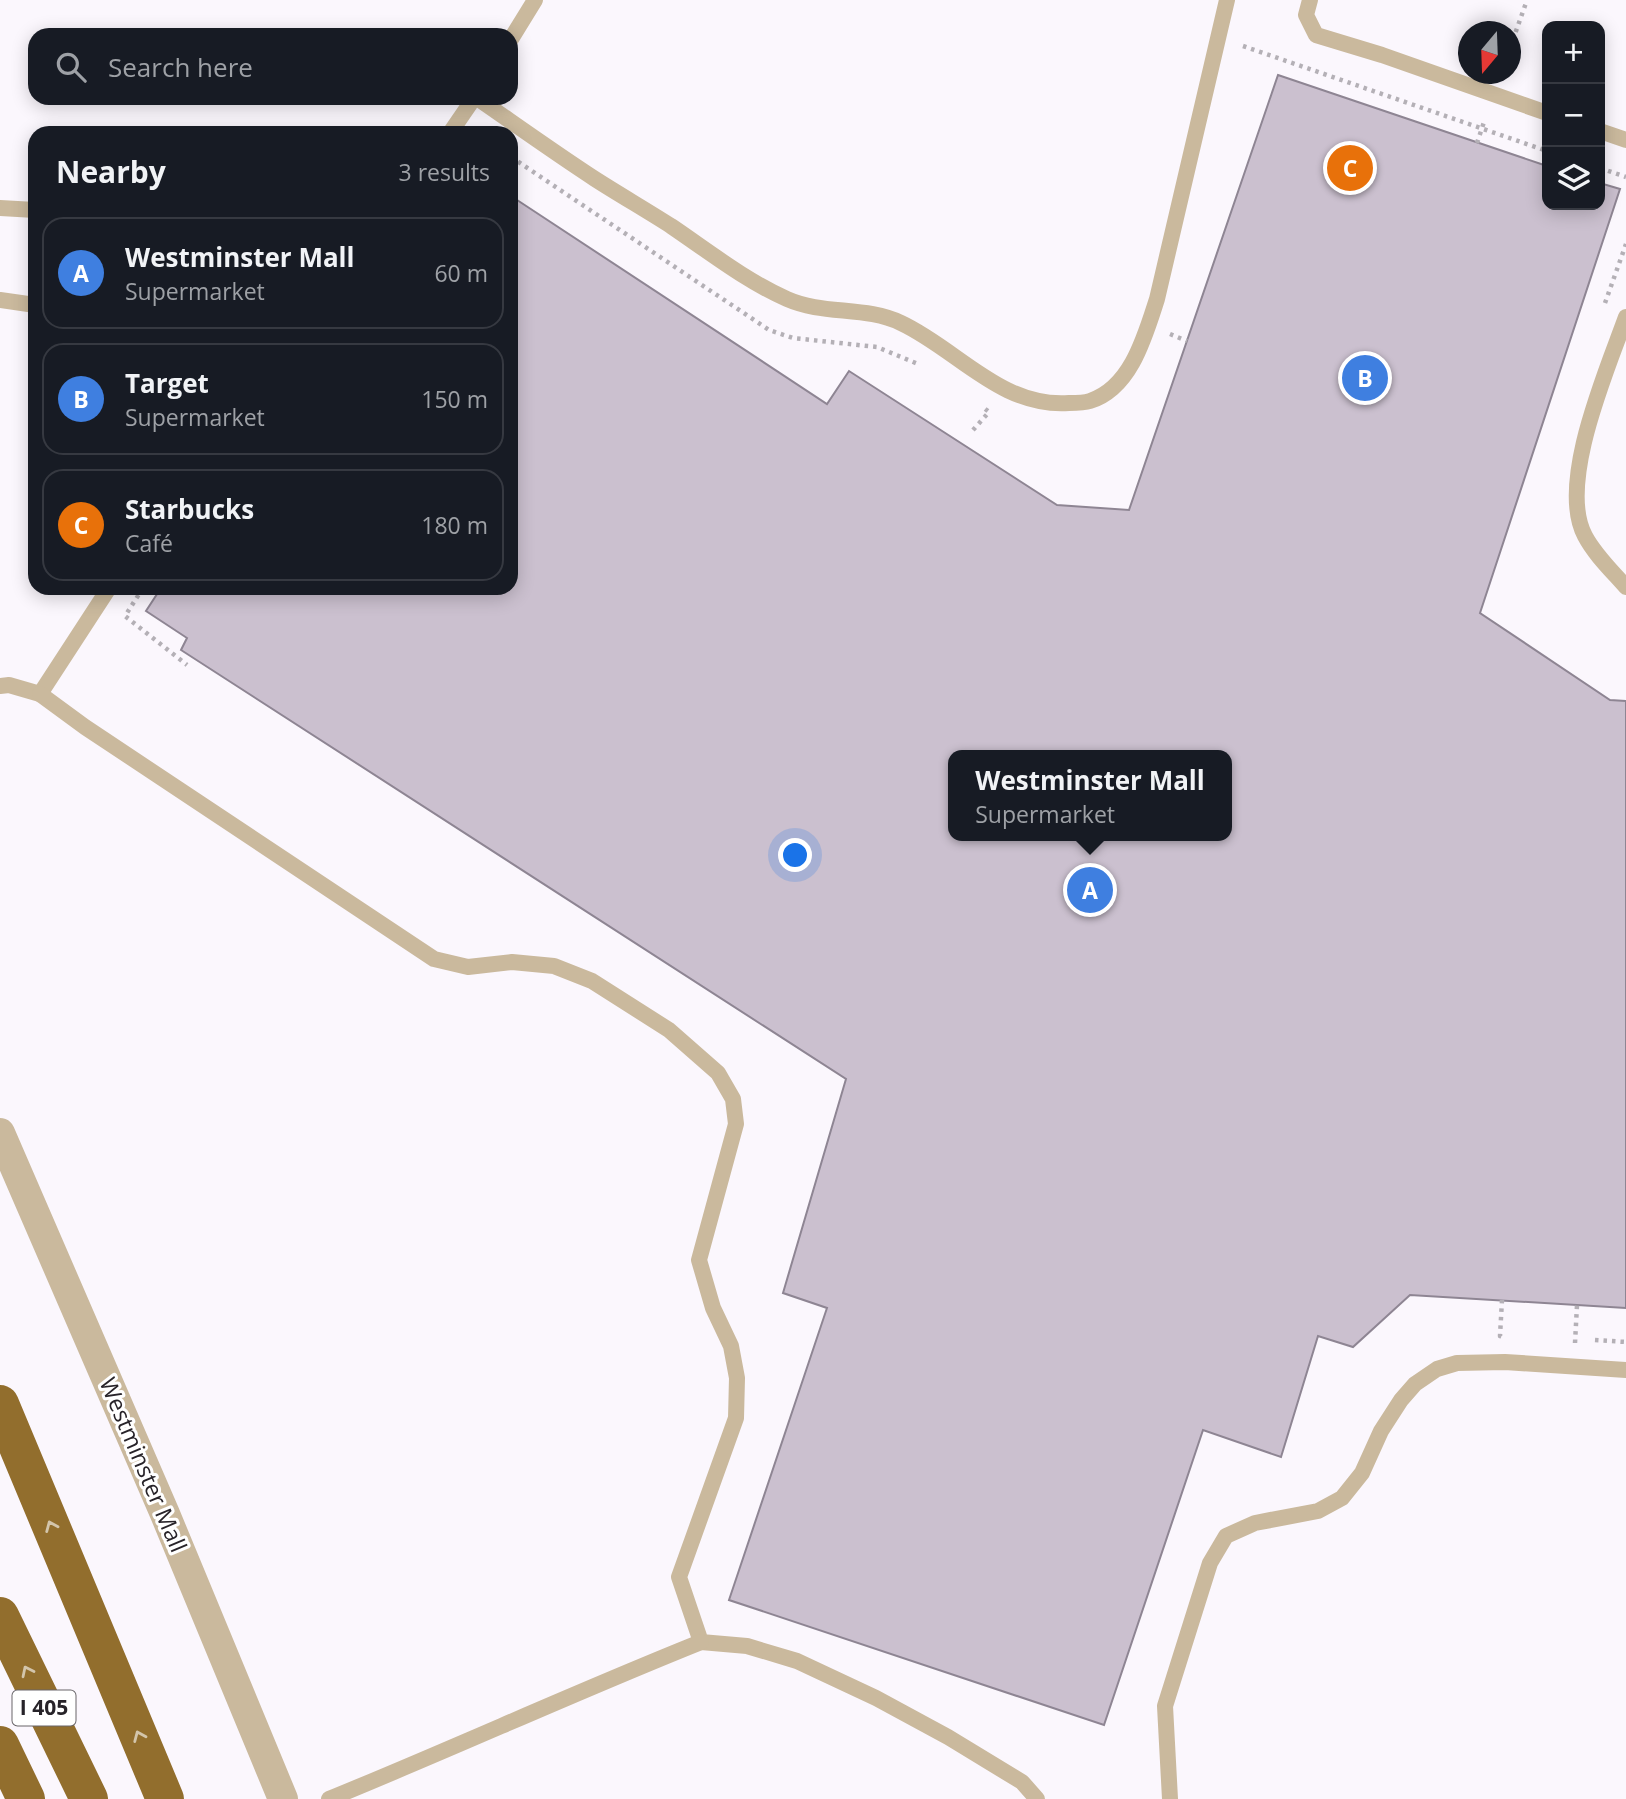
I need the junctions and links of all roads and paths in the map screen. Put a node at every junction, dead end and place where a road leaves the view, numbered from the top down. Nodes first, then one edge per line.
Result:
1 (535, 0) edge
2 (1227, 0) edge
3 (1310, 0) edge
4 (1527, 0) edge
5 (1520, 21) edge
6 (518, 28) edge
7 (1242, 46) dead end
8 (471, 105) edge
9 (486, 105) edge
10 (1542, 111) edge
11 (1485, 119) dead end
12 (455, 126) edge
13 (517, 126) edge
14 (518, 127) edge
15 (1482, 128) junction
16 (1605, 133) edge
17 (1626, 140) edge
18 (1477, 143) dead end
19 (1542, 149) edge
20 (1605, 171) edge
21 (1626, 177) edge
22 (0, 208) edge
23 (28, 210) edge
24 (0, 300) edge
25 (28, 304) edge
26 (1626, 317) edge
27 (1170, 334) dead end
28 (1186, 341) dead end
29 (1626, 586) edge
30 (104, 595) edge
31 (138, 595) edge
32 (187, 665) dead end
33 (0, 686) edge
34 (40, 694) junction
35 (0, 1133) edge
36 (1502, 1300) dead end
37 (1577, 1305) dead end
38 (1513, 1337) dead end
39 (1563, 1339) dead end
40 (1575, 1339) junction
41 (1626, 1342) edge
42 (1575, 1350) dead end
43 (1626, 1370) edge
44 (0, 1404) edge
45 (0, 1616) edge
46 (701, 1642) junction
47 (0, 1745) edge
48 (26, 1799) edge
49 (89, 1799) edge
50 (165, 1799) edge
51 (284, 1799) edge
52 (329, 1799) edge
53 (1038, 1799) edge
54 (1170, 1799) edge

1 - 6 lane
2 - 14 lane
3 - 10 lane
4 - 5 path
7 - 15 path
8 - 12 lane
9 - 13 lane
11 - 15 path
15 - 18 path
15 - 19 path
16 - 17 lane
20 - 21 path
22 - 23 lane
24 - 25 lane
26 - 29 lane
27 - 28 path
30 - 34 lane
31 - 32 path
33 - 34 lane
34 - 46 lane
35 - 51 street, Westminster Mall
36 - 38 path
37 - 40 path
39 - 40 path
40 - 41 path
40 - 42 path
43 - 54 lane
50 -> 44 highway
49 -> 45 highway, I 405
46 - 52 lane
46 - 53 lane
47 - 48 highway

